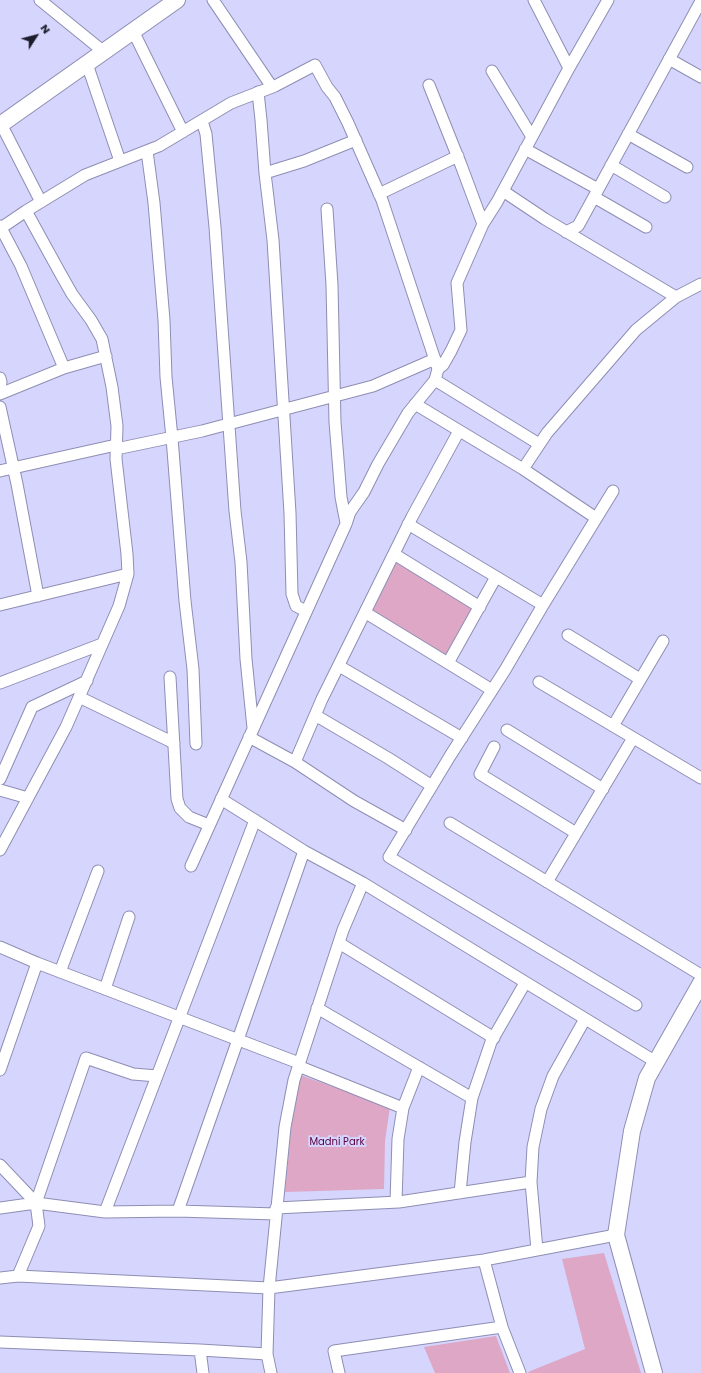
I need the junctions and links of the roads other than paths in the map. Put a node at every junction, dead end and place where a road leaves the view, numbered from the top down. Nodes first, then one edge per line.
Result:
1 (40, 0) edge
2 (177, 0) edge
3 (213, 0) edge
4 (534, 0) edge
5 (606, 1) edge
6 (701, 1) edge
7 (133, 31) junction
8 (104, 52) junction
9 (670, 59) junction
10 (87, 64) junction
11 (569, 68) junction
12 (492, 70) dead end
13 (701, 77) edge
14 (429, 85) dead end
15 (272, 87) junction
16 (258, 92) junction
17 (202, 121) junction
18 (0, 125) edge
19 (183, 132) junction
20 (628, 134) junction
21 (532, 137) junction
22 (356, 140) junction
23 (526, 149) junction
24 (147, 151) junction
25 (458, 156) junction
26 (120, 161) junction
27 (611, 165) junction
28 (687, 167) dead end
29 (265, 173) junction
30 (503, 191) junction
31 (596, 193) junction
32 (379, 194) junction
33 (665, 197) dead end
34 (41, 202) junction
35 (327, 209) dead end
36 (26, 211) junction
37 (483, 224) junction
38 (0, 227) edge
39 (646, 227) dead end
40 (566, 232) junction
41 (701, 284) edge
42 (676, 297) junction
43 (106, 356) junction
44 (437, 364) junction
45 (64, 368) junction
46 (0, 378) edge
47 (435, 380) junction
48 (0, 388) edge
49 (0, 394) edge
50 (334, 395) junction
51 (415, 404) junction
52 (0, 407) edge
53 (284, 409) junction
54 (229, 423) junction
55 (459, 431) junction
56 (172, 438) junction
57 (539, 444) junction
58 (116, 447) junction
59 (14, 467) junction
60 (523, 470) junction
61 (0, 471) edge
62 (613, 492) dead end
63 (596, 518) junction
64 (346, 524) junction
65 (408, 524) junction
66 (394, 554) junction
67 (128, 574) junction
68 (496, 577) junction
69 (38, 596) junction
70 (0, 605) edge
71 (543, 606) junction
72 (480, 607) junction
73 (306, 611) junction
74 (366, 613) junction
75 (568, 635) dead end
76 (663, 641) dead end
77 (102, 644) junction
78 (448, 663) junction
79 (339, 666) junction
80 (170, 677) dead end
81 (640, 679) junction
82 (86, 680) junction
83 (538, 682) dead end
84 (0, 683) edge
85 (492, 690) junction
86 (80, 697) junction
87 (316, 715) junction
88 (613, 726) junction
89 (507, 730) dead end
90 (251, 733) junction
91 (462, 738) junction
92 (633, 738) junction
93 (174, 743) junction
94 (196, 744) dead end
95 (494, 747) dead end
96 (295, 762) junction
97 (701, 778) edge
98 (0, 780) edge
99 (432, 786) junction
100 (603, 789) junction
101 (0, 790) edge
102 (28, 798) junction
103 (221, 800) junction
104 (255, 820) junction
105 (450, 823) dead end
106 (209, 825) junction
107 (406, 830) junction
108 (576, 833) junction
109 (0, 850) edge
110 (304, 851) junction
111 (191, 866) dead end
112 (98, 871) dead end
113 (547, 882) junction
114 (363, 883) junction
115 (129, 917) dead end
116 (339, 944) junction
117 (0, 947) edge
118 (37, 963) junction
119 (60, 972) junction
120 (701, 975) edge
121 (525, 983) junction
122 (701, 983) edge
123 (105, 989) junction
124 (636, 1005) dead end
125 (317, 1008) junction
126 (180, 1017) junction
127 (585, 1019) junction
128 (494, 1038) junction
129 (238, 1040) junction
130 (656, 1062) junction
131 (299, 1065) junction
132 (420, 1066) junction
133 (0, 1070) edge
134 (157, 1076) junction
135 (472, 1098) junction
136 (403, 1108) junction
137 (0, 1165) edge
138 (531, 1182) junction
139 (460, 1193) junction
140 (396, 1202) junction
141 (36, 1203) junction
142 (0, 1208) edge
143 (178, 1211) junction
144 (276, 1211) junction
145 (105, 1212) junction
146 (616, 1235) junction
147 (538, 1250) junction
148 (484, 1260) junction
149 (18, 1276) junction
150 (0, 1278) edge
151 (269, 1288) junction
152 (502, 1327) junction
153 (0, 1342) edge
154 (200, 1350) junction
155 (267, 1354) junction
156 (203, 1373) edge
157 (271, 1373) edge
158 (339, 1373) edge
159 (520, 1373) edge
160 (654, 1373) edge

1 - 8 street
2 - 7 street
3 - 15 street
4 - 11 street
5 - 11 street
6 - 9 street
7 - 8 street
7 - 19 street
8 - 10 street
9 - 13 street
9 - 20 street
10 - 18 street
10 - 26 street
11 - 21 street
12 - 21 street
14 - 25 street
15 - 16 street
15 - 22 street
16 - 17 street
16 - 29 street
17 - 19 street
17 - 54 street
18 - 34 street
19 - 24 street
20 - 27 street
20 - 28 street
21 - 23 street
22 - 29 street
22 - 32 street
23 - 30 street
23 - 31 street
24 - 26 street
24 - 56 street
25 - 32 street
25 - 37 street
26 - 34 street
27 - 31 street
27 - 33 street
29 - 53 street
30 - 37 street
30 - 40 street
31 - 39 street
31 - 40 street
32 - 44 street
34 - 36 street
35 - 50 street
36 - 38 street
36 - 43 street
37 - 44 street
38 - 45 street
40 - 42 street
41 - 42 street
42 - 57 street
43 - 45 street
43 - 58 street
44 - 47 street
44 - 50 street
45 - 49 street
46 - 48 street
47 - 51 street
47 - 57 street
50 - 53 street
50 - 64 street
51 - 55 street
51 - 64 street
52 - 59 street
53 - 54 street
53 - 73 street
54 - 56 street
54 - 90 street
55 - 60 street
55 - 65 street
56 - 58 street
56 - 94 street
57 - 60 street
58 - 59 street
58 - 67 street
59 - 61 street
59 - 69 street
60 - 63 street
62 - 63 street
63 - 71 street
64 - 73 street
65 - 66 street
65 - 68 street
66 - 72 street
66 - 74 street
67 - 69 street
67 - 77 street
68 - 71 street
68 - 72 street
69 - 70 street
71 - 85 street
72 - 78 street
73 - 90 street
74 - 78 street
74 - 79 street
75 - 81 street
76 - 81 street
77 - 82 street
77 - 84 street
78 - 85 street
79 - 87 street
79 - 91 street
80 - 93 street
81 - 88 street
82 - 86 street
82 - 98 street
83 - 88 street
85 - 91 street
86 - 93 street
86 - 102 street
87 - 96 street
87 - 99 street
88 - 92 street
89 - 100 street
90 - 96 street
90 - 103 street
91 - 99 street
92 - 97 street
92 - 100 street
93 - 106 street
95 - 108 street
96 - 107 street
99 - 107 street
100 - 108 street
101 - 102 street
102 - 109 street
103 - 104 street
103 - 106 street
104 - 110 street
104 - 126 street
105 - 113 street
106 - 111 street
107 - 124 street
108 - 113 street
110 - 114 street
110 - 129 street
112 - 119 street
113 - 120 street
114 - 116 street
114 - 121 street
115 - 123 street
116 - 125 street
116 - 128 street
117 - 118 street
118 - 119 street
118 - 133 street
119 - 123 street
121 - 127 street
121 - 128 street
122 - 130 street
123 - 126 street
125 - 131 street
125 - 132 street
126 - 129 street
126 - 134 street
127 - 130 street
127 - 138 street
128 - 135 street
129 - 131 street
129 - 143 street
130 - 146 street
131 - 136 street
131 - 144 street
132 - 135 street
132 - 136 street
134 - 141 street
134 - 145 street
135 - 139 street
136 - 140 street
137 - 141 street
138 - 139 street
138 - 147 street
139 - 140 street
140 - 144 street
141 - 142 street
141 - 145 street
141 - 149 street
143 - 144 street
143 - 145 street
144 - 151 street
146 - 147 street
146 - 160 street
147 - 148 street
148 - 151 street
148 - 152 street
149 - 150 street
149 - 151 street
151 - 155 street
152 - 158 street
152 - 159 street
153 - 154 street
154 - 155 street
154 - 156 street
155 - 157 street

